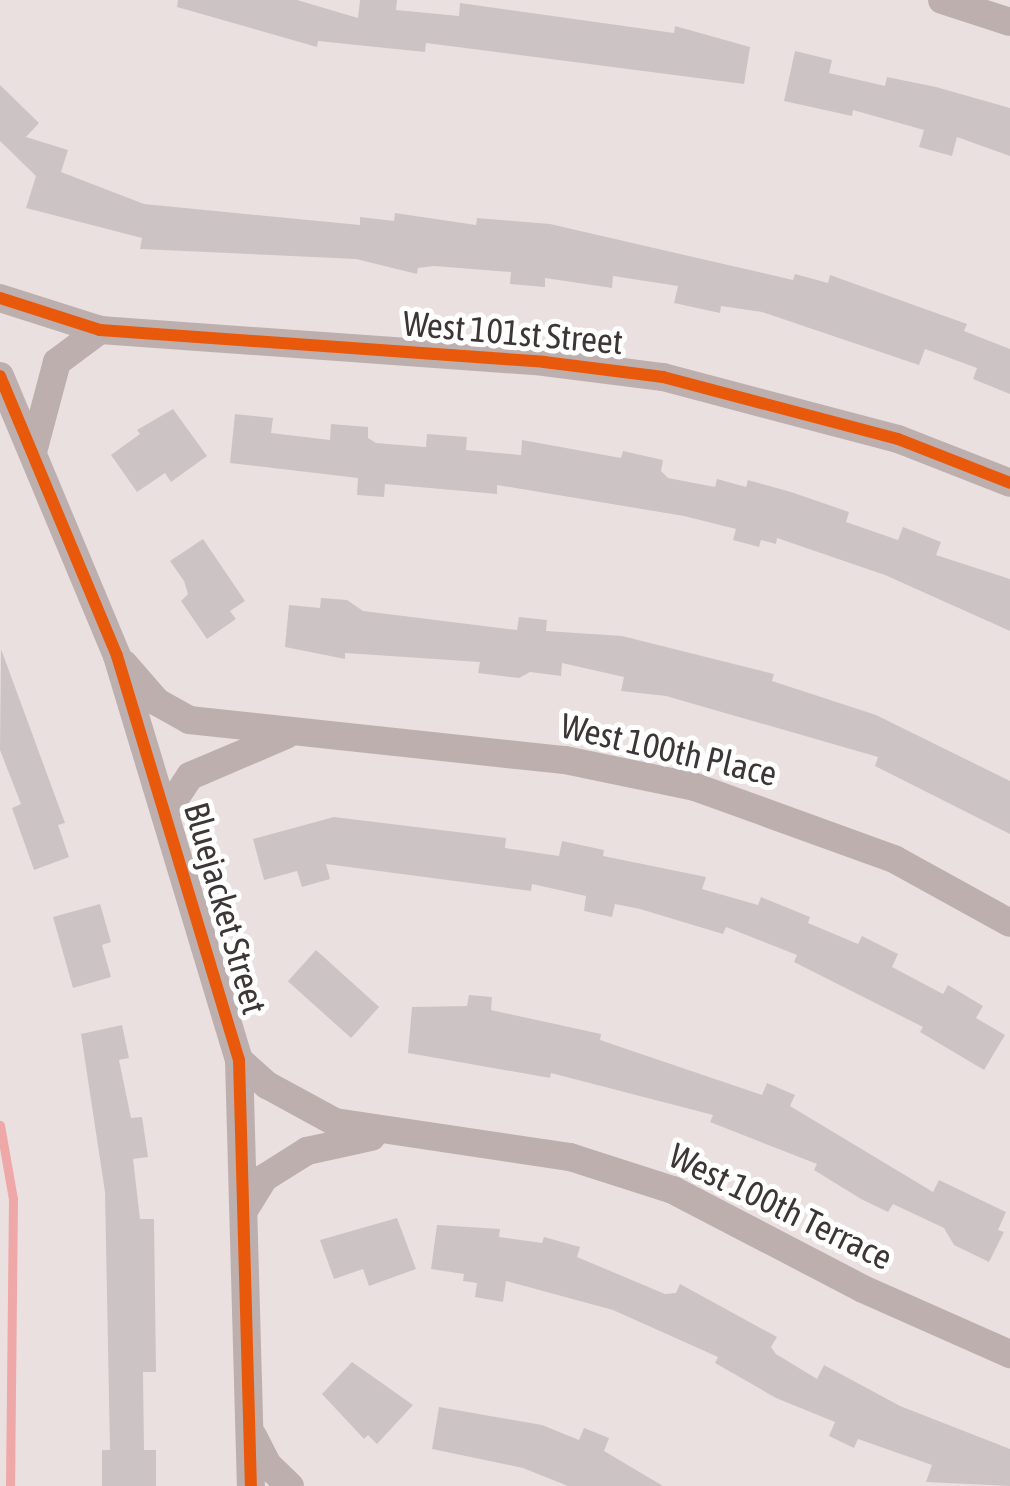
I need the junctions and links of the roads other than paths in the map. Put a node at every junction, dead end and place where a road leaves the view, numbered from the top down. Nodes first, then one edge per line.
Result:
1 (942, 0) edge
2 (1010, 22) edge
3 (0, 298) edge
4 (100, 330) junction
5 (0, 376) edge
6 (33, 452) junction
7 (1010, 482) edge
8 (116, 656) junction
9 (288, 735) junction
10 (166, 812) junction
11 (1010, 922) edge
12 (239, 1060) junction
13 (392, 1135) junction
14 (246, 1207) junction
15 (1010, 1354) edge
16 (251, 1431) junction
17 (251, 1486) edge
18 (290, 1486) edge

1 - 2 street
3 - 4 street, West 101st Street
4 - 6 street
4 - 7 street, West 101st Street
5 - 6 street, Bluejacket Street
6 - 8 street, Bluejacket Street
8 - 9 street, West 100th Place
8 - 10 street, Bluejacket Street
9 - 10 street, West 100th Place
9 - 11 street, West 100th Place
10 - 12 street, Bluejacket Street
12 - 13 street, West 100th Terrace
12 - 14 street, Bluejacket Street
13 - 14 street, West 100th Terrace
13 - 15 street, West 100th Terrace
14 - 16 street, Bluejacket Street
16 - 17 street, Bluejacket Street
16 - 18 street

